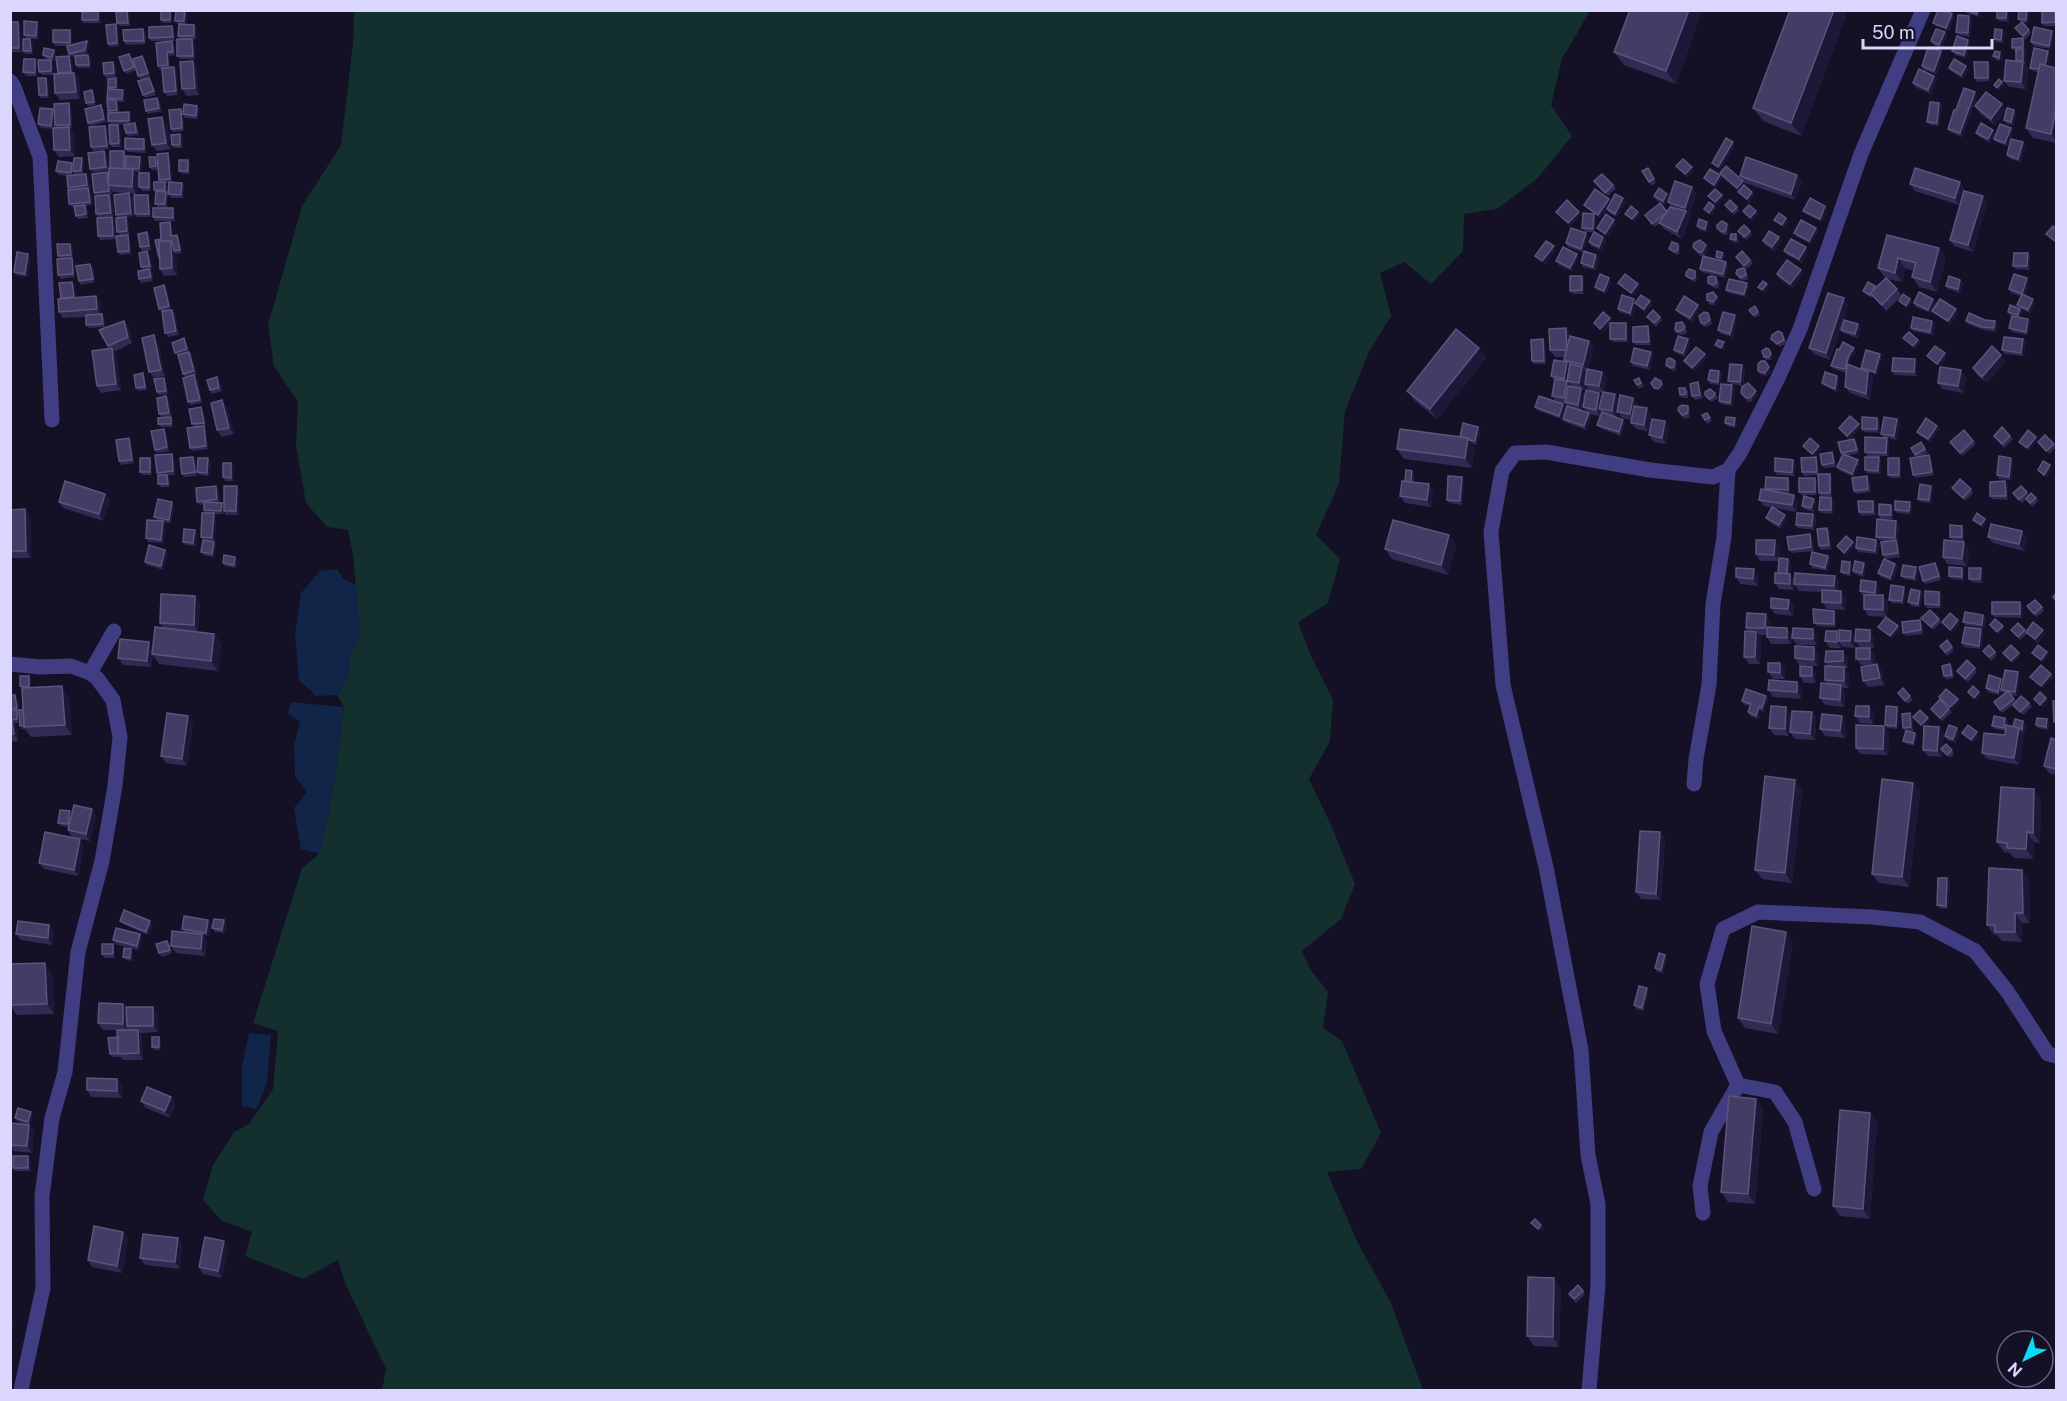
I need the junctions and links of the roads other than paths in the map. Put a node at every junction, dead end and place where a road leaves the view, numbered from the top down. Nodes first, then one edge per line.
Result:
1 (1923, 10) edge
2 (10, 81) edge
3 (52, 420) dead end
4 (1728, 470) junction
5 (114, 631) dead end
6 (10, 664) edge
7 (90, 674) junction
8 (1694, 784) dead end
9 (2056, 1056) edge
10 (1738, 1085) junction
11 (1814, 1189) dead end
12 (1703, 1213) dead end
13 (21, 1390) edge
14 (1589, 1390) edge

1 - 4 street
2 - 3 street
4 - 8 street
4 - 14 street
5 - 7 street
6 - 7 street
7 - 13 street
9 - 10 street
10 - 11 street
10 - 12 street

